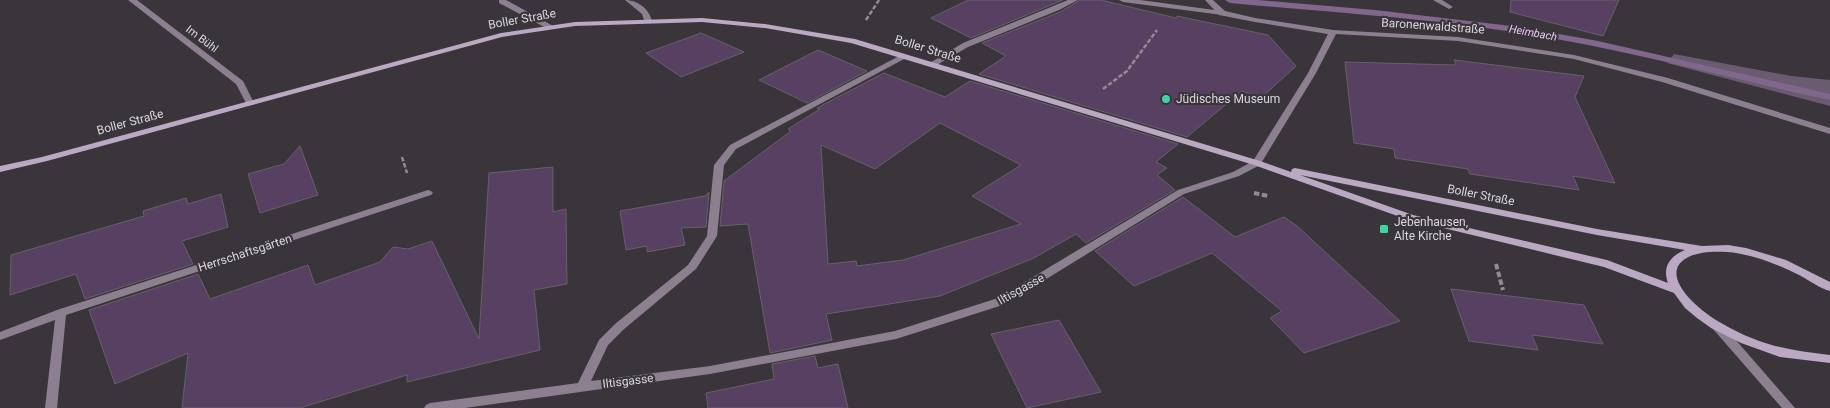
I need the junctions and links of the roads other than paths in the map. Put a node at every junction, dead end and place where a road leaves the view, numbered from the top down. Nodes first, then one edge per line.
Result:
1 (132, 0) edge
2 (502, 0) edge
3 (629, 0) edge
4 (1074, 0) edge
5 (1123, 0) edge
6 (1209, 0) edge
7 (1437, 0) edge
8 (1449, 7) dead end
9 (1220, 10) junction
10 (648, 21) junction
11 (551, 27) junction
12 (1332, 32) junction
13 (903, 56) junction
14 (932, 64) junction
15 (250, 103) junction
16 (1830, 131) edge
17 (1257, 163) junction
18 (0, 169) edge
19 (428, 193) dead end
20 (1700, 249) junction
21 (1830, 286) edge
22 (1676, 290) junction
23 (61, 313) junction
24 (1717, 326) junction
25 (0, 336) edge
26 (1830, 358) edge
27 (583, 386) junction
28 (51, 408) edge
29 (430, 408) edge
30 (1789, 408) edge

1 - 15 street, Im Bühl
2 - 11 street
3 - 10 street
4 - 14 street
5 - 9 street
6 - 9 street, Baronenwaldstraße
7 - 8 street
9 - 12 street, Baronenwaldstraße
10 - 11 main road, Boller Straße
10 - 13 main road, Boller Straße
11 - 15 main road, Boller Straße
12 - 16 street, Baronenwaldstraße
12 - 17 street
13 - 14 main road, Boller Straße
13 - 27 street, Iltisgasse
14 - 17 main road, Boller Straße
15 - 18 main road, Boller Straße
17 - 20 main road, Boller Straße
17 - 22 main road, Boller Straße
17 - 27 street, Iltisgasse
19 - 23 street, Herrschaftsgärten
20 - 21 main road
20 - 22 main road
22 - 24 main road
23 - 25 street, Herrschaftsgärten
23 - 28 street
24 - 26 main road
24 - 30 street
27 - 29 street, Iltisgasse

